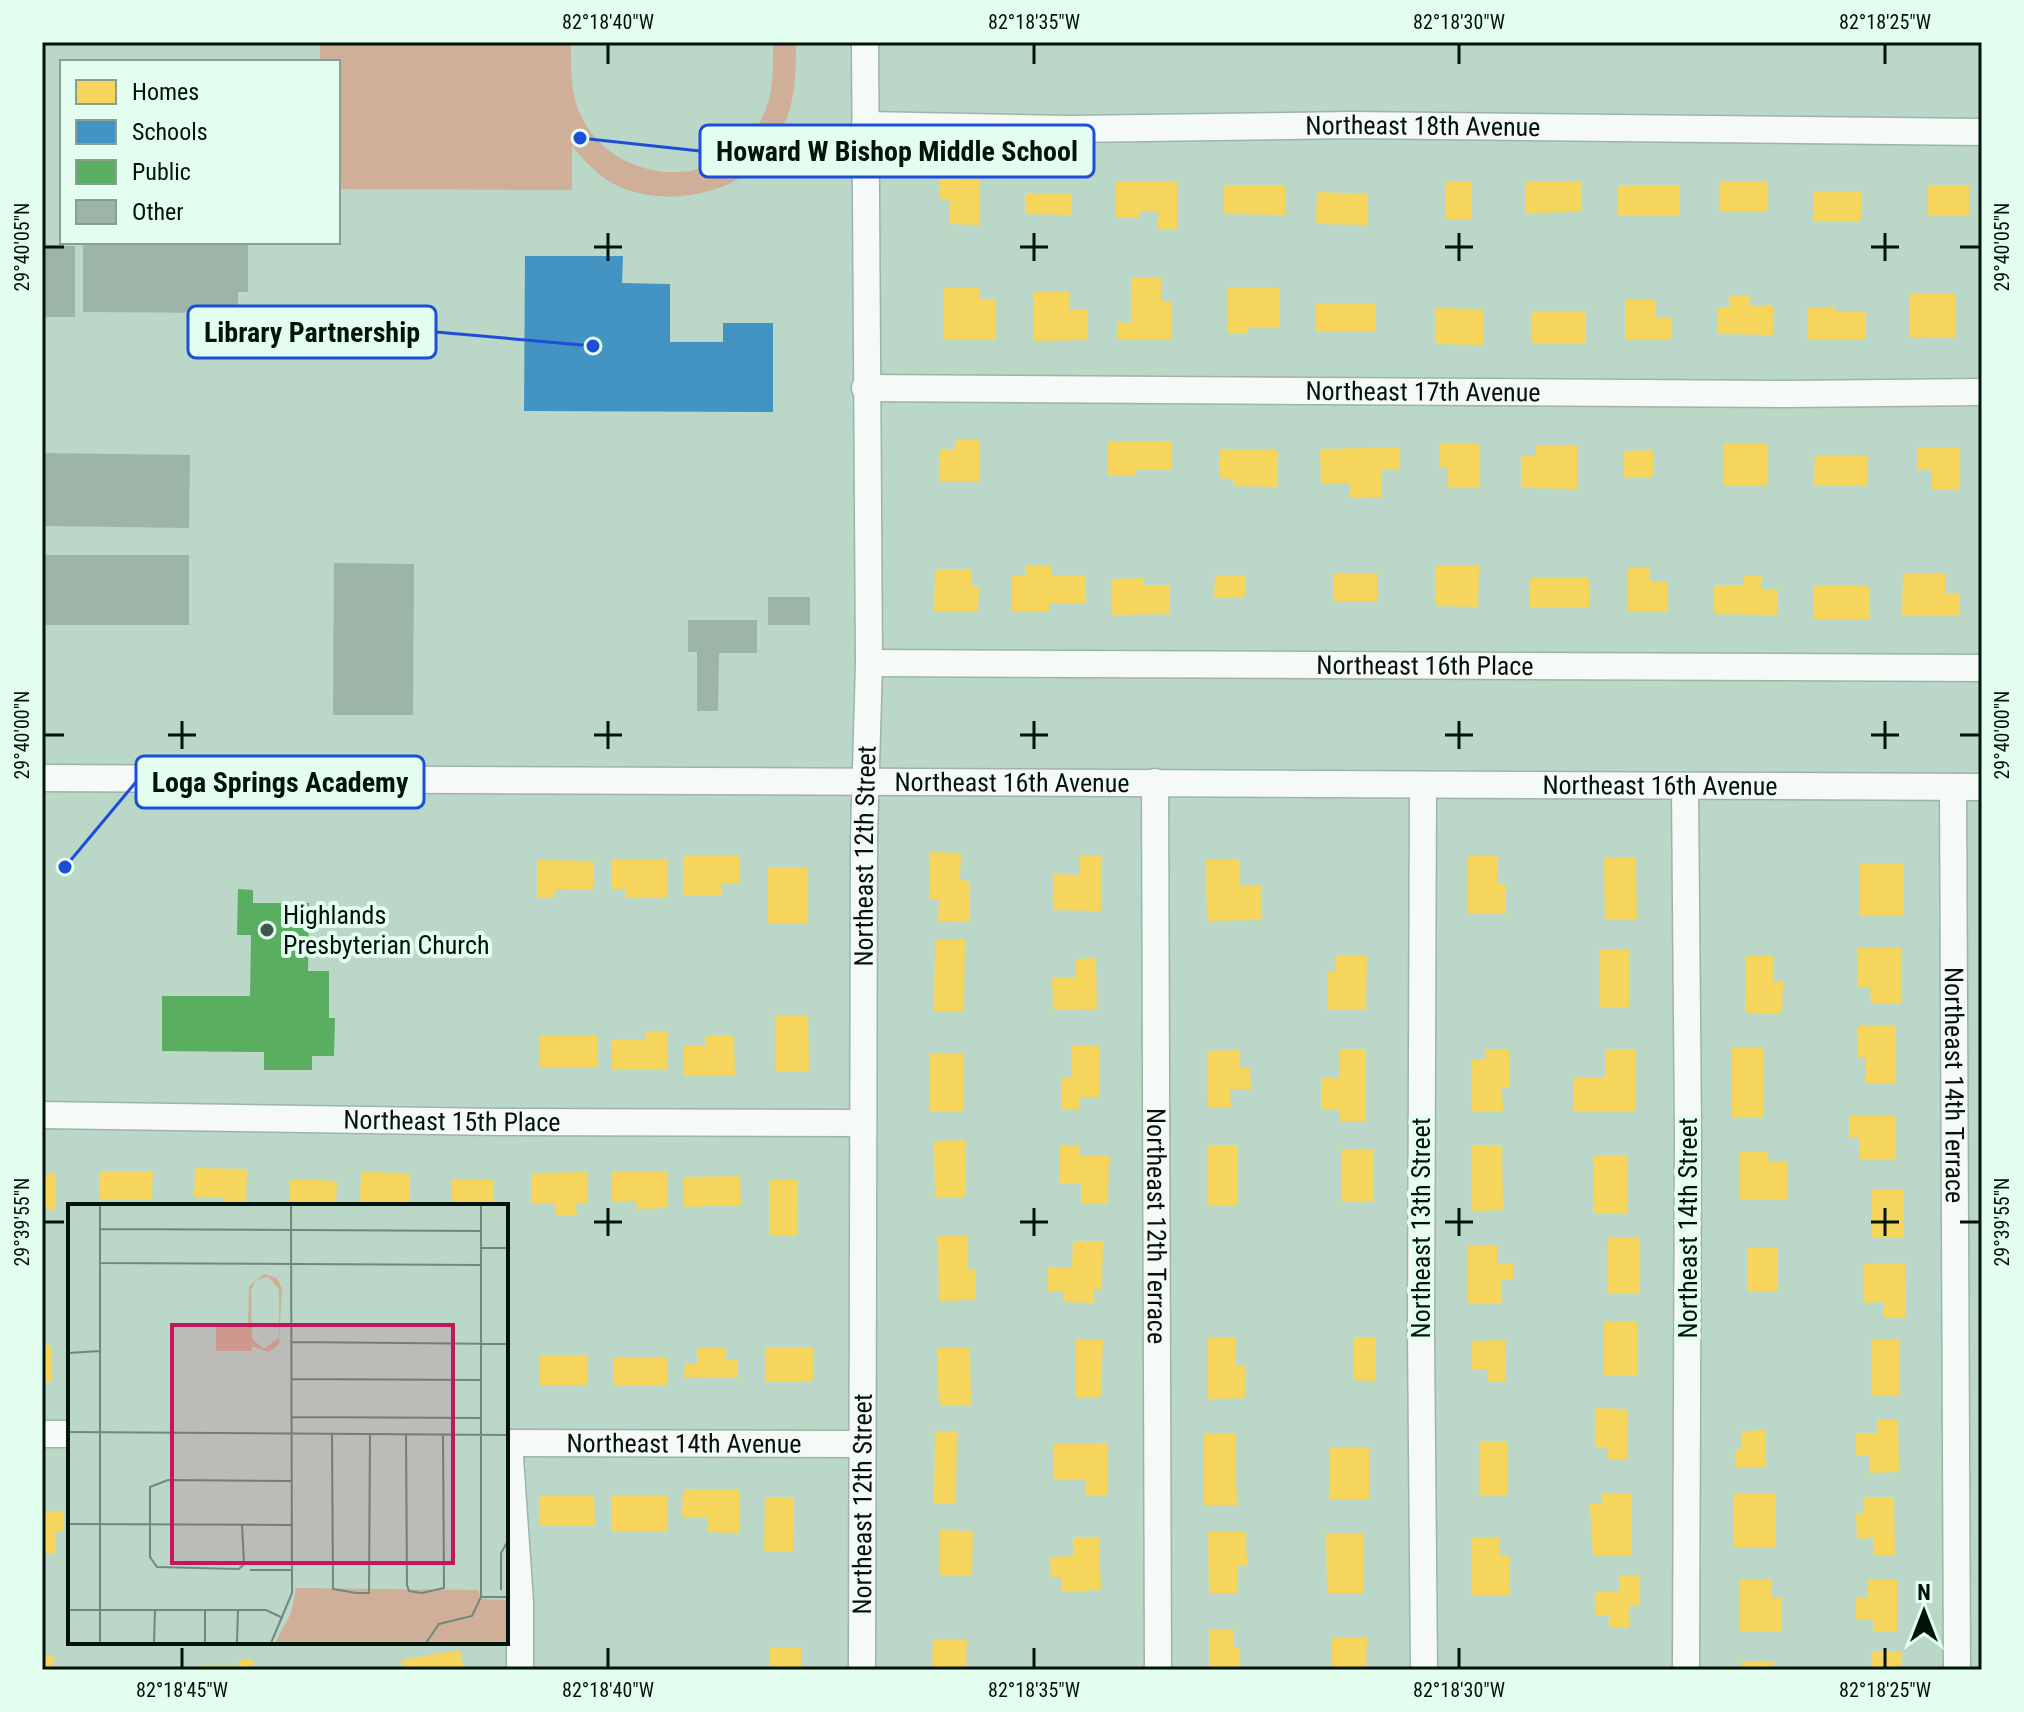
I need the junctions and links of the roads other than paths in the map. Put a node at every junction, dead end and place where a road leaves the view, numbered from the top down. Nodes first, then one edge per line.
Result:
1 (865, 42) edge
2 (865, 125) junction
3 (1982, 132) edge
4 (865, 388) junction
5 (1982, 392) edge
6 (869, 663) junction
7 (1982, 668) edge
8 (42, 778) edge
9 (865, 782) junction
10 (1155, 782) junction
11 (1423, 785) junction
12 (1685, 786) junction
13 (1953, 787) junction
14 (1982, 787) edge
15 (42, 1115) edge
16 (862, 1123) junction
17 (42, 1434) edge
18 (68, 1434) edge
19 (508, 1443) edge
20 (861, 1444) junction
21 (508, 1455) edge
22 (520, 1670) edge
23 (862, 1670) edge
24 (1158, 1670) edge
25 (1424, 1670) edge
26 (1686, 1670) edge
27 (1957, 1670) edge

1 - 2 street, Northeast 12th Street
2 - 3 street, Northeast 18th Avenue
2 - 4 street, Northeast 12th Street
4 - 5 street, Northeast 17th Avenue
4 - 6 street, Northeast 12th Street
6 - 7 street, Northeast 16th Place
6 - 9 street, Northeast 12th Street
8 - 9 street, Northeast 16th Avenue
9 - 10 street, Northeast 16th Avenue
9 - 16 street, Northeast 12th Street
10 - 11 street, Northeast 16th Avenue
10 - 24 street, Northeast 12th Terrace
11 - 12 street, Northeast 16th Avenue
11 - 25 street, Northeast 13th Street
12 - 13 street, Northeast 16th Avenue
12 - 26 street, Northeast 14th Street
13 - 14 street, Northeast 16th Avenue
13 - 27 street, Northeast 14th Terrace
15 - 16 street, Northeast 15th Place
16 - 20 street, Northeast 12th Street
17 - 18 street
19 - 20 street, Northeast 14th Avenue
20 - 23 street, Northeast 12th Street
21 - 22 street

